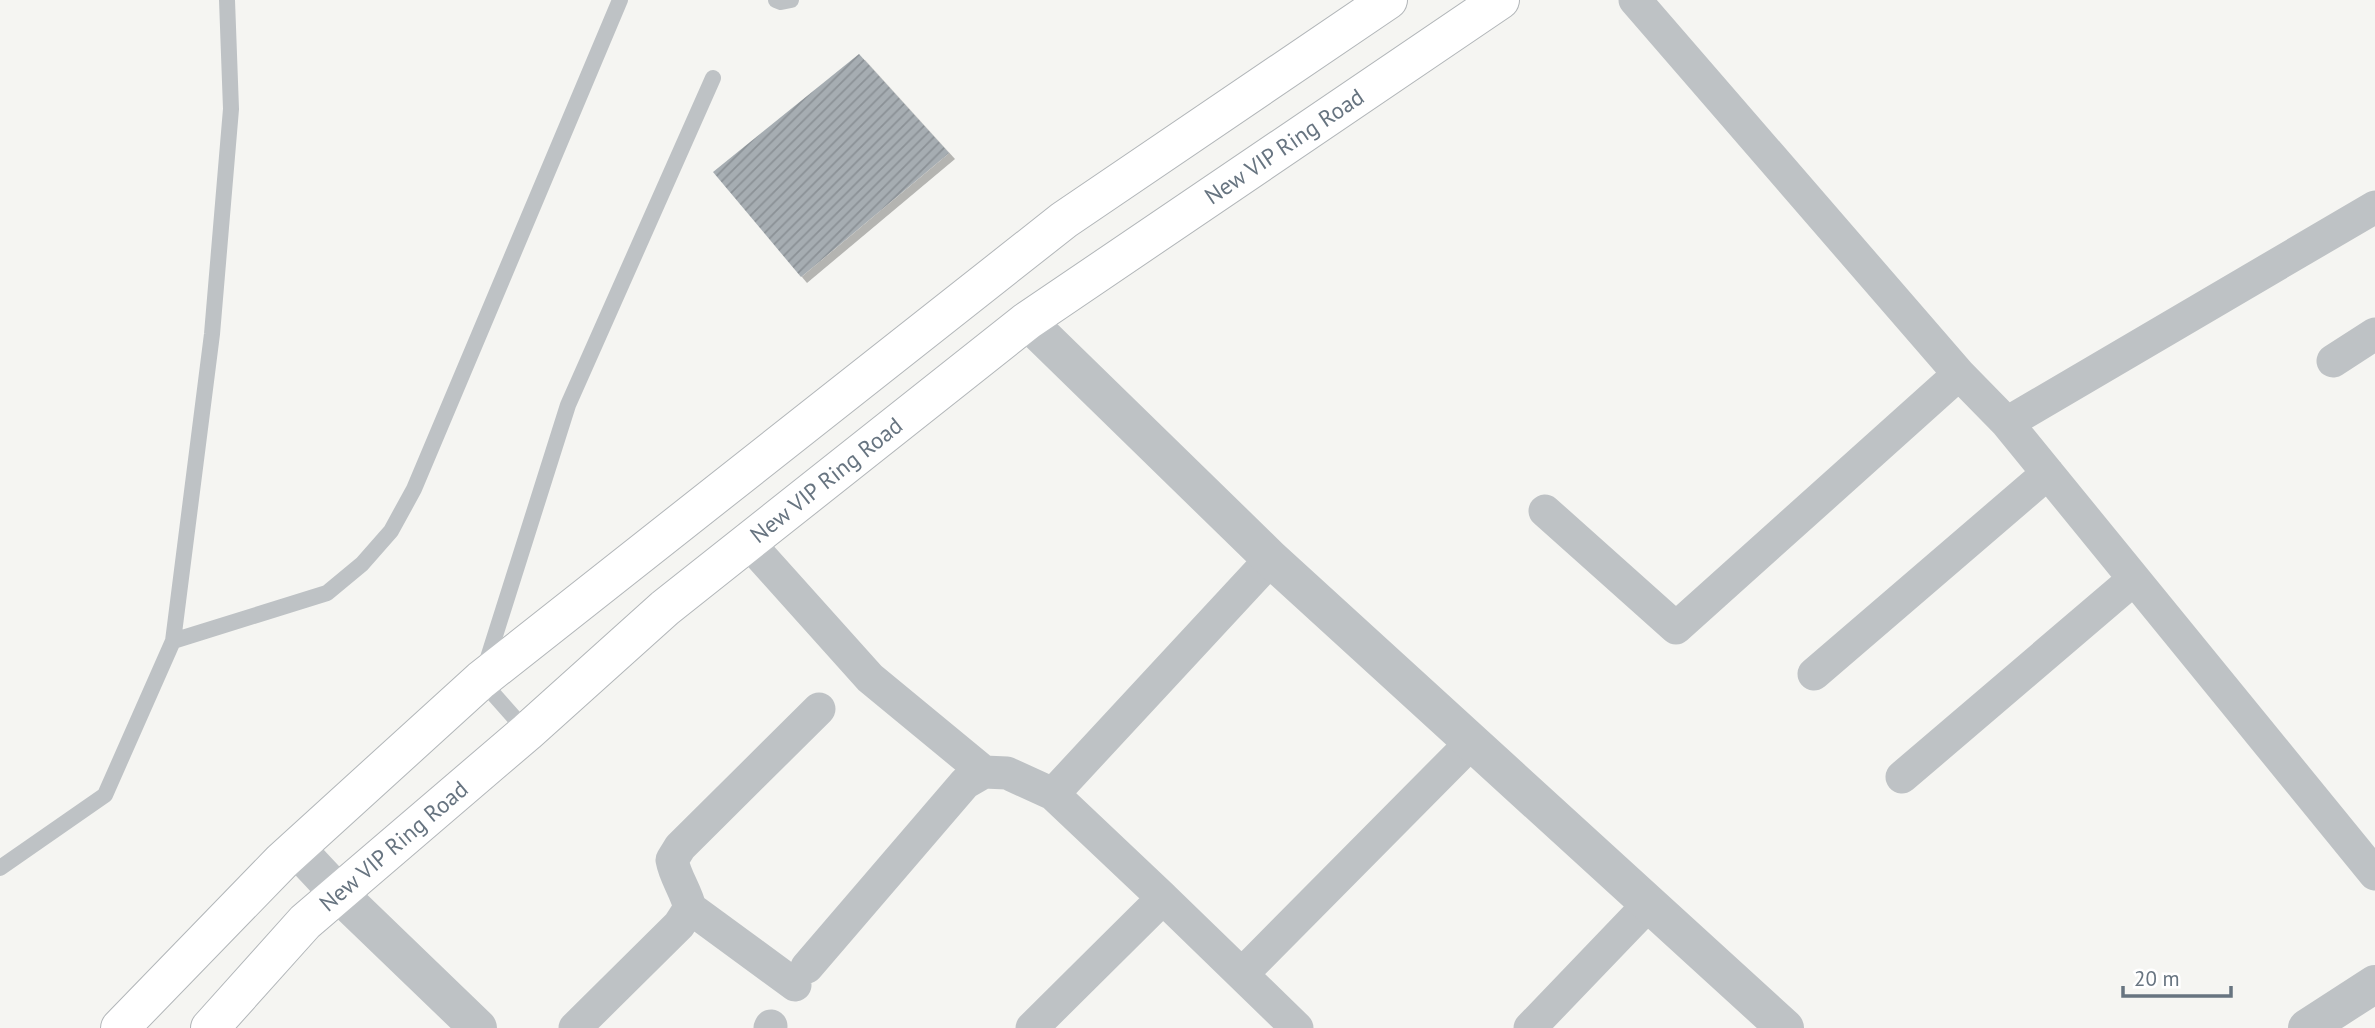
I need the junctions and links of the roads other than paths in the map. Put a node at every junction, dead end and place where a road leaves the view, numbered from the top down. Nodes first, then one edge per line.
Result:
1 (227, 0) edge
2 (620, 0) edge
3 (776, 0) edge
4 (791, 0) edge
5 (1388, 0) edge
6 (1500, 0) edge
7 (1635, 0) edge
8 (713, 78) dead end
9 (2375, 207) edge
10 (1027, 321) junction
11 (2375, 334) edge
12 (2333, 361) dead end
13 (1959, 374) junction
14 (2007, 423) junction
15 (2048, 473) junction
16 (1545, 510) dead end
17 (748, 542) junction
18 (1271, 559) junction
19 (2134, 579) junction
20 (173, 641) junction
21 (1814, 674) dead end
22 (481, 680) junction
23 (819, 709) dead end
24 (527, 732) junction
25 (1472, 742) junction
26 (984, 772) junction
27 (1902, 776) dead end
28 (1053, 794) junction
29 (296, 848) junction
30 (0, 868) edge
31 (2375, 874) edge
32 (340, 895) junction
33 (1163, 898) junction
34 (1649, 904) junction
35 (690, 908) junction
36 (1242, 974) junction
37 (2375, 984) edge
38 (120, 1028) edge
39 (210, 1028) edge
40 (478, 1028) edge
41 (575, 1028) edge
42 (1032, 1028) edge
43 (1297, 1028) edge
44 (1530, 1028) edge
45 (1785, 1028) edge
46 (2307, 1028) edge

1 - 20 lane
2 - 20 lane
3 - 4 lane
5 - 22 main road
6 - 10 main road, New VIP Ring Road
7 - 13 street
8 - 22 lane
9 - 14 street
10 - 17 main road, New VIP Ring Road
10 - 18 street
11 - 12 street
13 - 14 street
13 - 16 street
14 - 15 street
15 - 19 street
15 - 21 street
17 - 24 main road, New VIP Ring Road
17 - 26 street
18 - 25 street
18 - 28 street
19 - 27 street
19 - 31 street
20 - 30 lane
22 - 24 lane
22 - 29 main road
23 - 35 street
24 - 32 main road, New VIP Ring Road
25 - 34 street
25 - 36 street
26 - 28 street
26 - 35 street
28 - 33 street
29 - 32 street
29 - 38 main road
32 - 39 main road, New VIP Ring Road
32 - 40 street
33 - 36 street
33 - 42 street
34 - 44 street
34 - 45 street
35 - 41 street
36 - 43 street
37 - 46 street

